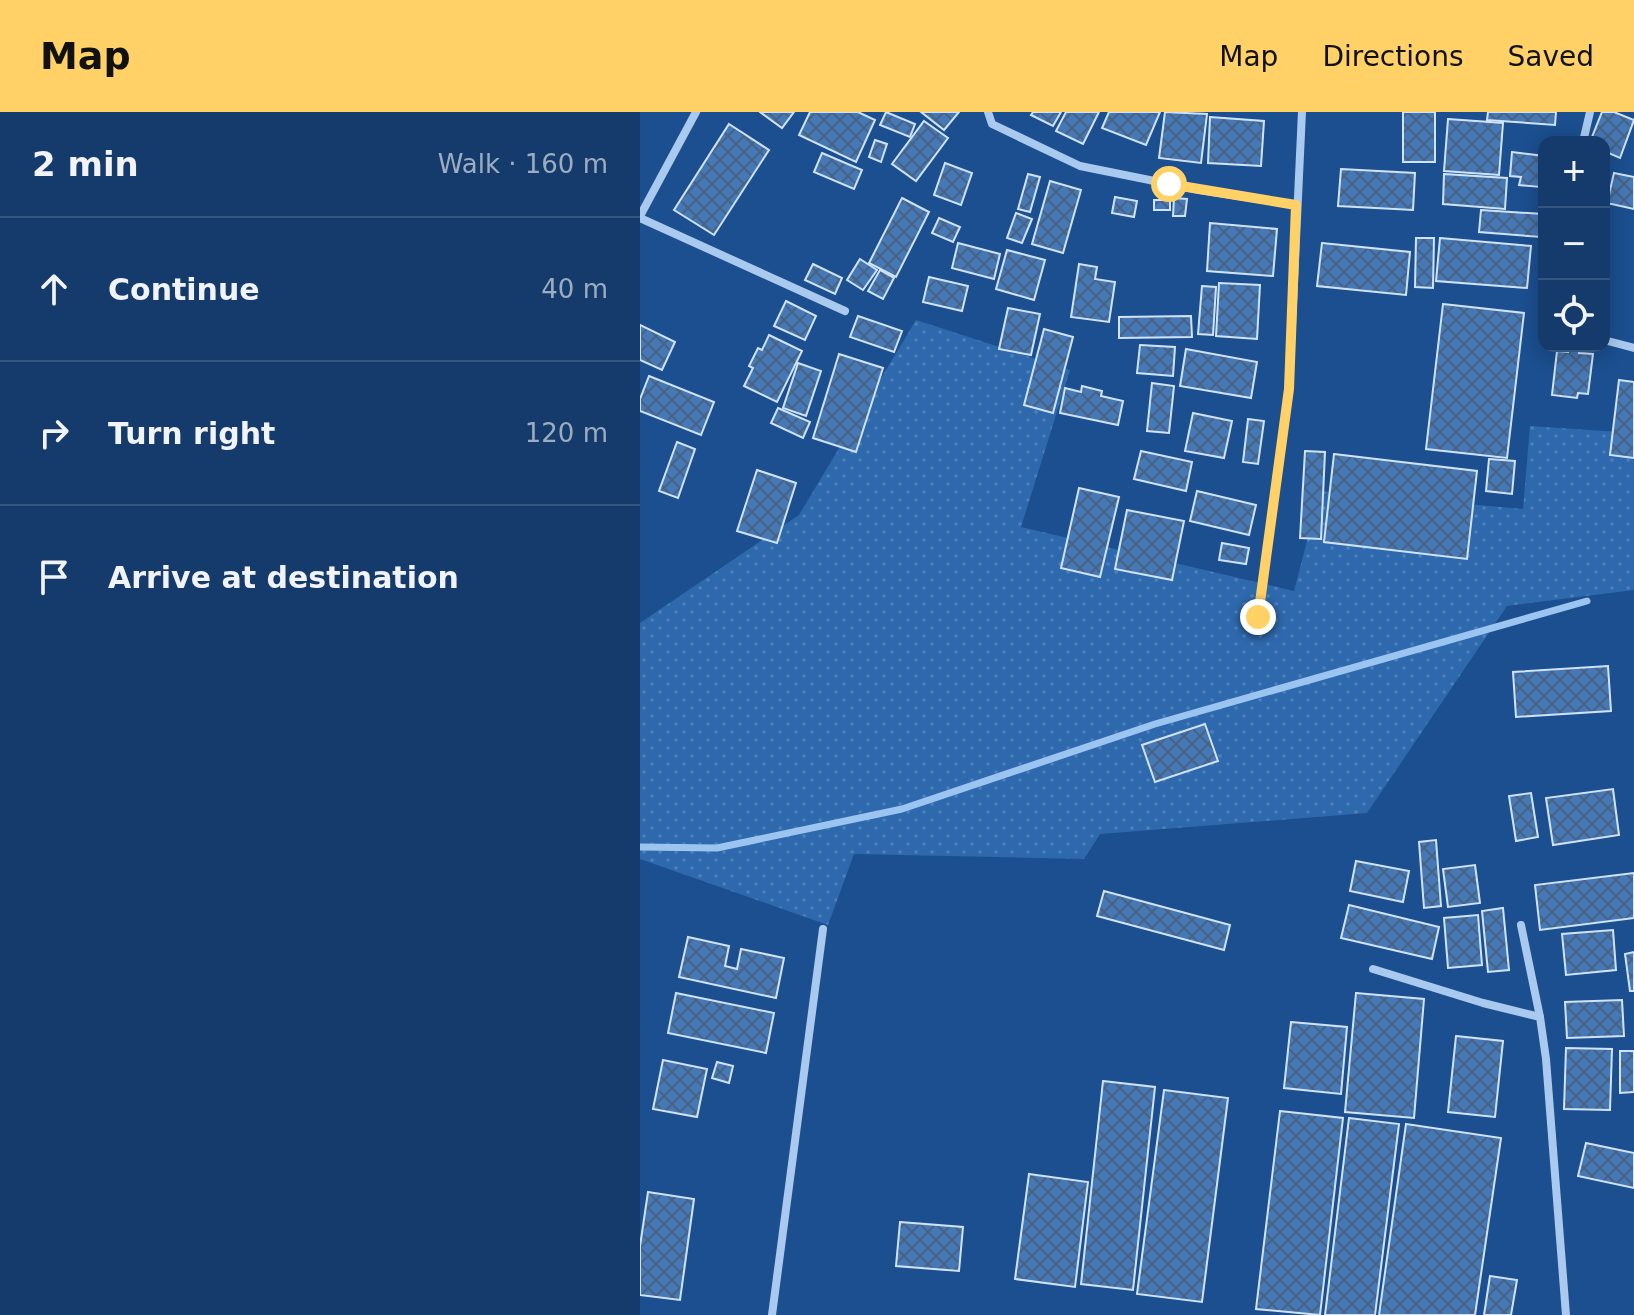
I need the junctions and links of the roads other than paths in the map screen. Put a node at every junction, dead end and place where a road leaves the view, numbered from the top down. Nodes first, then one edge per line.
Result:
1 (696, 112) edge
2 (988, 112) edge
3 (1302, 112) edge
4 (1590, 112) edge
5 (1584, 136) edge
6 (1296, 205) junction
7 (640, 217) edge
8 (845, 311) dead end
9 (1610, 342) edge
10 (1634, 348) edge
11 (1258, 617) dead end
12 (1521, 925) dead end
13 (823, 929) dead end
14 (1373, 969) dead end
15 (1540, 1017) junction
16 (772, 1315) edge
17 (1566, 1315) edge

1 - 7 street
2 - 6 street
3 - 6 street
4 - 5 street
6 - 11 street
7 - 8 street
9 - 10 street
12 - 15 street
13 - 16 street
14 - 15 street
15 - 17 street

